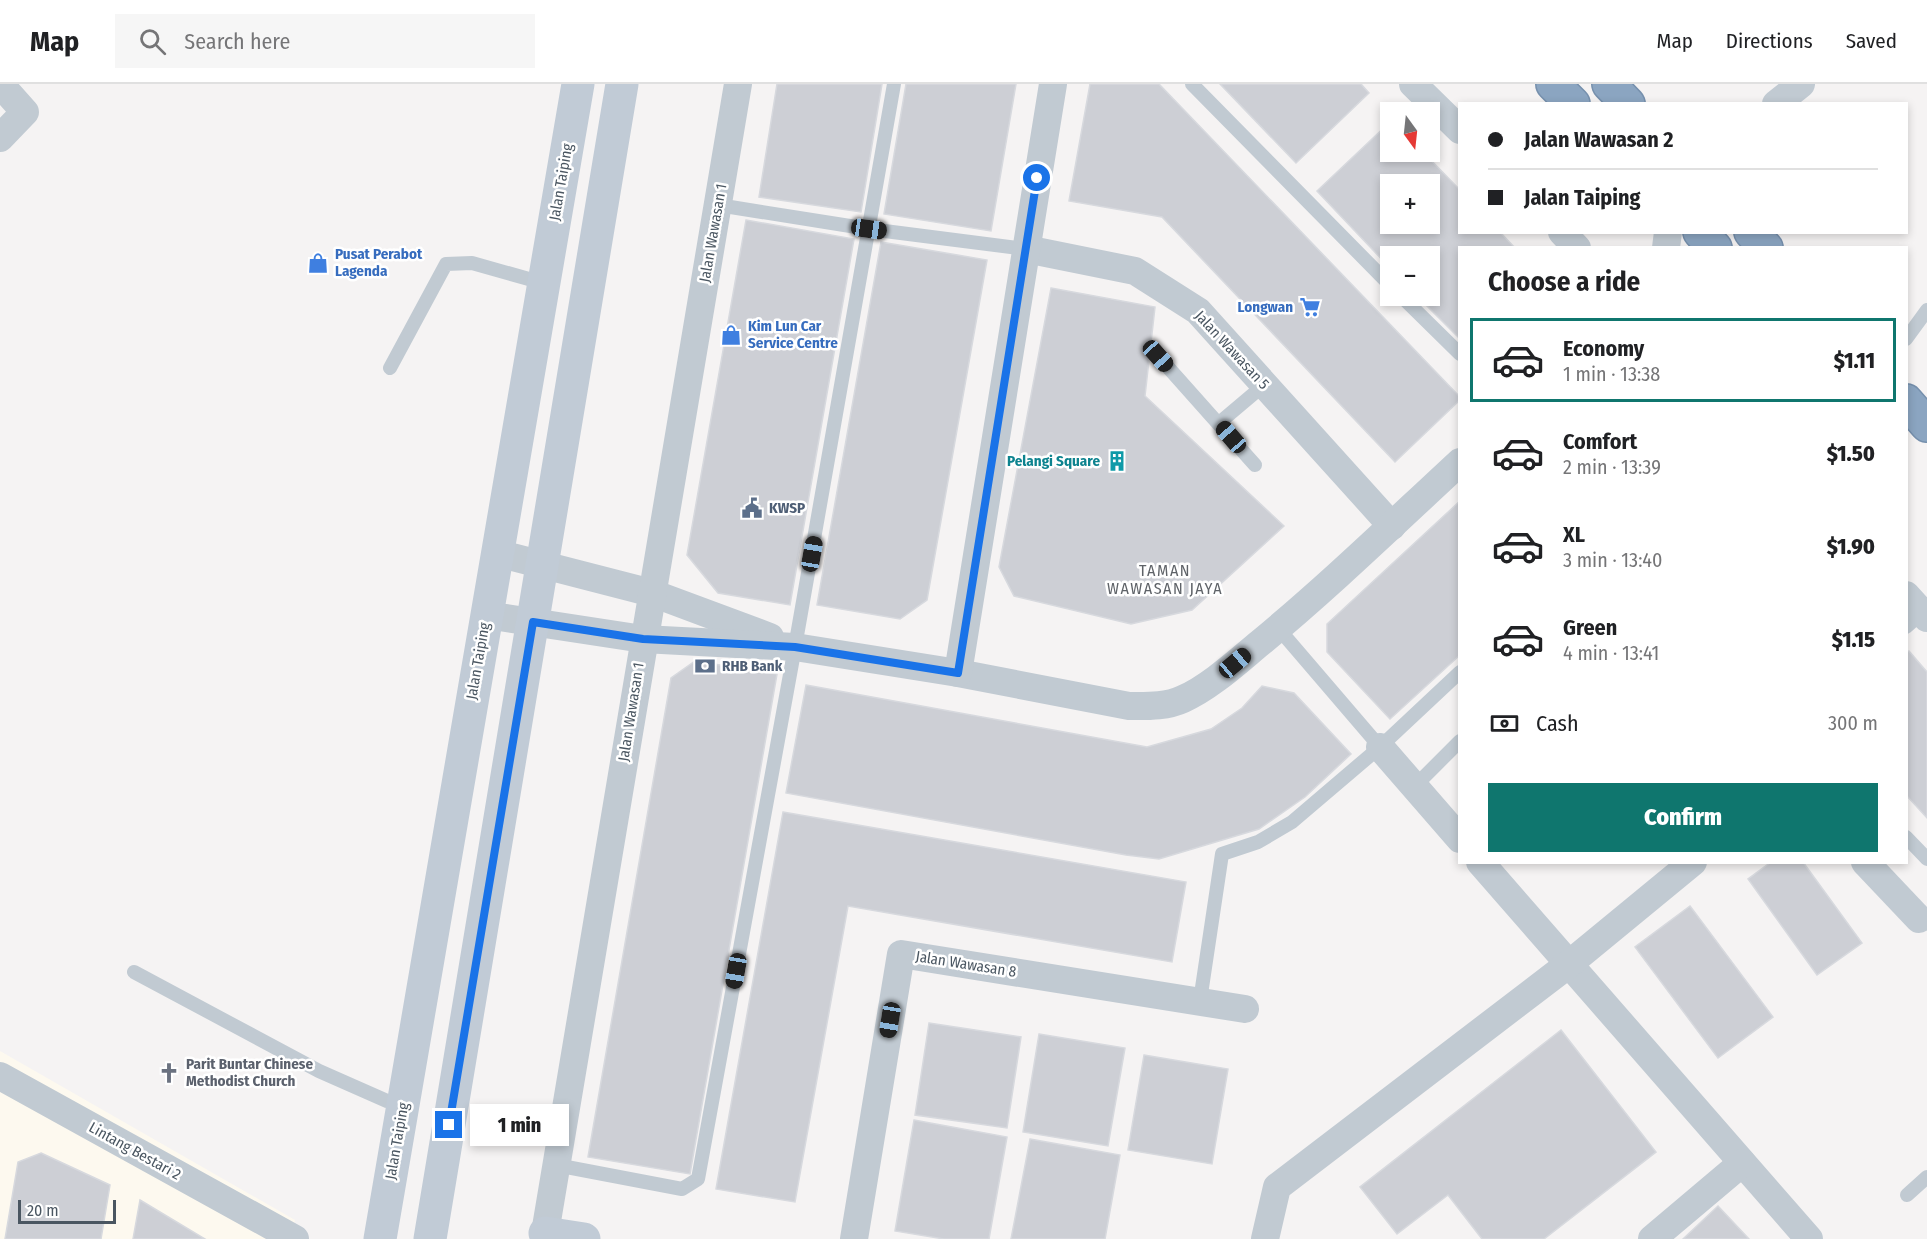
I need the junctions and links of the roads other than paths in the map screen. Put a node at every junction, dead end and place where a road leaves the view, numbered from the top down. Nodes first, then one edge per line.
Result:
1 (0, 84) edge
2 (578, 84) edge
3 (622, 84) edge
4 (738, 84) edge
5 (894, 84) edge
6 (1053, 84) edge
7 (1192, 84) edge
8 (1413, 84) edge
9 (1553, 84) edge
10 (1609, 84) edge
11 (1801, 84) edge
12 (1571, 102) edge
13 (1626, 102) edge
14 (1778, 102) edge
15 (1458, 128) edge
16 (0, 138) edge
17 (718, 205) junction
18 (869, 229) junction
19 (1564, 234) edge
20 (1702, 234) edge
21 (1753, 234) edge
22 (1575, 246) edge
23 (1712, 246) edge
24 (1764, 246) edge
25 (1026, 249) junction
26 (1380, 275) edge
27 (543, 283) junction
28 (1411, 306) edge
29 (1927, 310) edge
30 (1908, 336) edge
31 (1458, 352) edge
32 (1158, 356) dead end
33 (390, 368) dead end
34 (1264, 385) junction
35 (1908, 403) edge
36 (1219, 423) junction
37 (1908, 425) edge
38 (1927, 425) edge
39 (1927, 440) edge
40 (1458, 464) edge
41 (1256, 465) dead end
42 (1392, 526) junction
43 (497, 553) junction
44 (543, 565) junction
45 (652, 593) junction
46 (486, 615) junction
47 (533, 622) junction
48 (1278, 628) junction
49 (643, 639) junction
50 (795, 647) junction
51 (958, 673) junction
52 (1458, 674) edge
53 (1458, 743) edge
54 (1380, 747) junction
55 (1414, 787) junction
56 (1458, 837) edge
57 (1908, 839) edge
58 (1927, 859) edge
59 (1482, 864) edge
60 (1691, 864) edge
61 (1867, 864) edge
62 (1919, 919) dead end
63 (1569, 964) junction
64 (134, 972) dead end
65 (1200, 1001) junction
66 (1245, 1009) dead end
67 (0, 1076) edge
68 (403, 1105) junction
69 (1742, 1163) junction
70 (556, 1165) junction
71 (1927, 1177) edge
72 (1907, 1195) dead end
73 (268, 1232) edge
74 (544, 1236) edge
75 (295, 1239) edge
76 (380, 1239) edge
77 (430, 1239) edge
78 (584, 1239) edge
79 (854, 1239) edge
80 (1265, 1239) edge
81 (1652, 1239) edge
82 (1809, 1239) edge

1 - 16 street
2 - 27 main road, Jalan Taiping
3 - 44 main road
4 - 17 street, Jalan Wawasan 1
5 - 18 lane
6 - 25 street
7 - 26 lane
8 - 15 street
9 - 12 highway
10 - 13 highway
11 - 14 street
17 - 18 lane
17 - 45 street, Jalan Wawasan 1
18 - 25 lane
18 - 50 lane
19 - 22 street
20 - 23 highway
21 - 24 highway
25 - 34 street, Jalan Wawasan 5
25 - 51 street
27 - 33 lane
27 - 43 main road, Jalan Taiping
28 - 31 lane
29 - 30 lane
32 - 36 lane
34 - 36 lane
34 - 42 street, Jalan Wawasan 5
35 - 38 highway
36 - 41 lane
37 - 39 highway
40 - 42 street
42 - 48 street
43 - 44 street
43 - 46 main road, Jalan Taiping
44 - 45 street
44 - 47 main road
45 - 49 street, Jalan Wawasan 1
45 - 50 street
46 - 47 street
46 - 68 main road, Jalan Taiping
47 - 49 street
47 - 77 main road
48 - 51 street
48 - 54 lane
49 - 50 street
49 - 70 street, Jalan Wawasan 1
50 - 51 street
50 - 70 lane
52 - 54 lane
53 - 55 lane
54 - 55 street
54 - 65 lane
55 - 56 street
57 - 58 lane
59 - 63 street
60 - 63 street
61 - 62 street
63 - 69 street
63 - 80 street
64 - 68 lane
65 - 66 street, Jalan Wawasan 8
65 - 79 street, Jalan Wawasan 8
67 - 73 street, Lintang Bestari 2
68 - 76 main road, Jalan Taiping
69 - 81 street
69 - 82 street
70 - 74 street, Jalan Wawasan 1
71 - 72 lane
73 - 75 street, Lintang Bestari 2
74 - 78 main road

